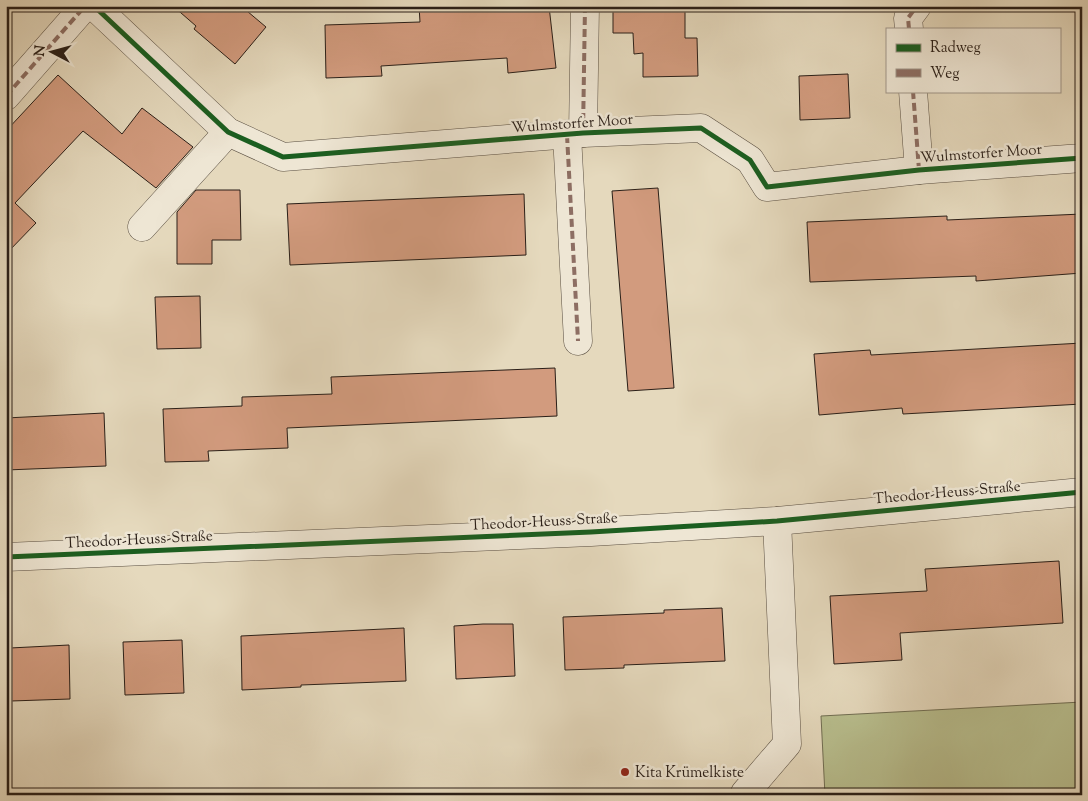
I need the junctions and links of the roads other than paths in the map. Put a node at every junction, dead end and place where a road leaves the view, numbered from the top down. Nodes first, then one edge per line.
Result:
1 (86, 6) edge
2 (94, 6) edge
3 (585, 6) edge
4 (917, 6) edge
5 (909, 28) edge
6 (913, 92) edge
7 (6, 96) edge
8 (228, 132) junction
9 (575, 134) junction
10 (1082, 158) edge
11 (918, 170) junction
12 (142, 228) dead end
13 (578, 341) dead end
14 (1082, 492) edge
15 (777, 520) junction
16 (6, 557) edge
17 (745, 793) dead end

1 - 7 street
2 - 8 street, Wulmstorfer Moor
3 - 9 street
4 - 5 street
6 - 11 street
8 - 9 street, Wulmstorfer Moor
8 - 12 street
9 - 11 street, Wulmstorfer Moor
9 - 13 street, Wulmstorfer Moor
10 - 11 street, Wulmstorfer Moor
14 - 15 street, Theodor-Heuss-Straße
15 - 16 street, Theodor-Heuss-Straße
15 - 17 street

